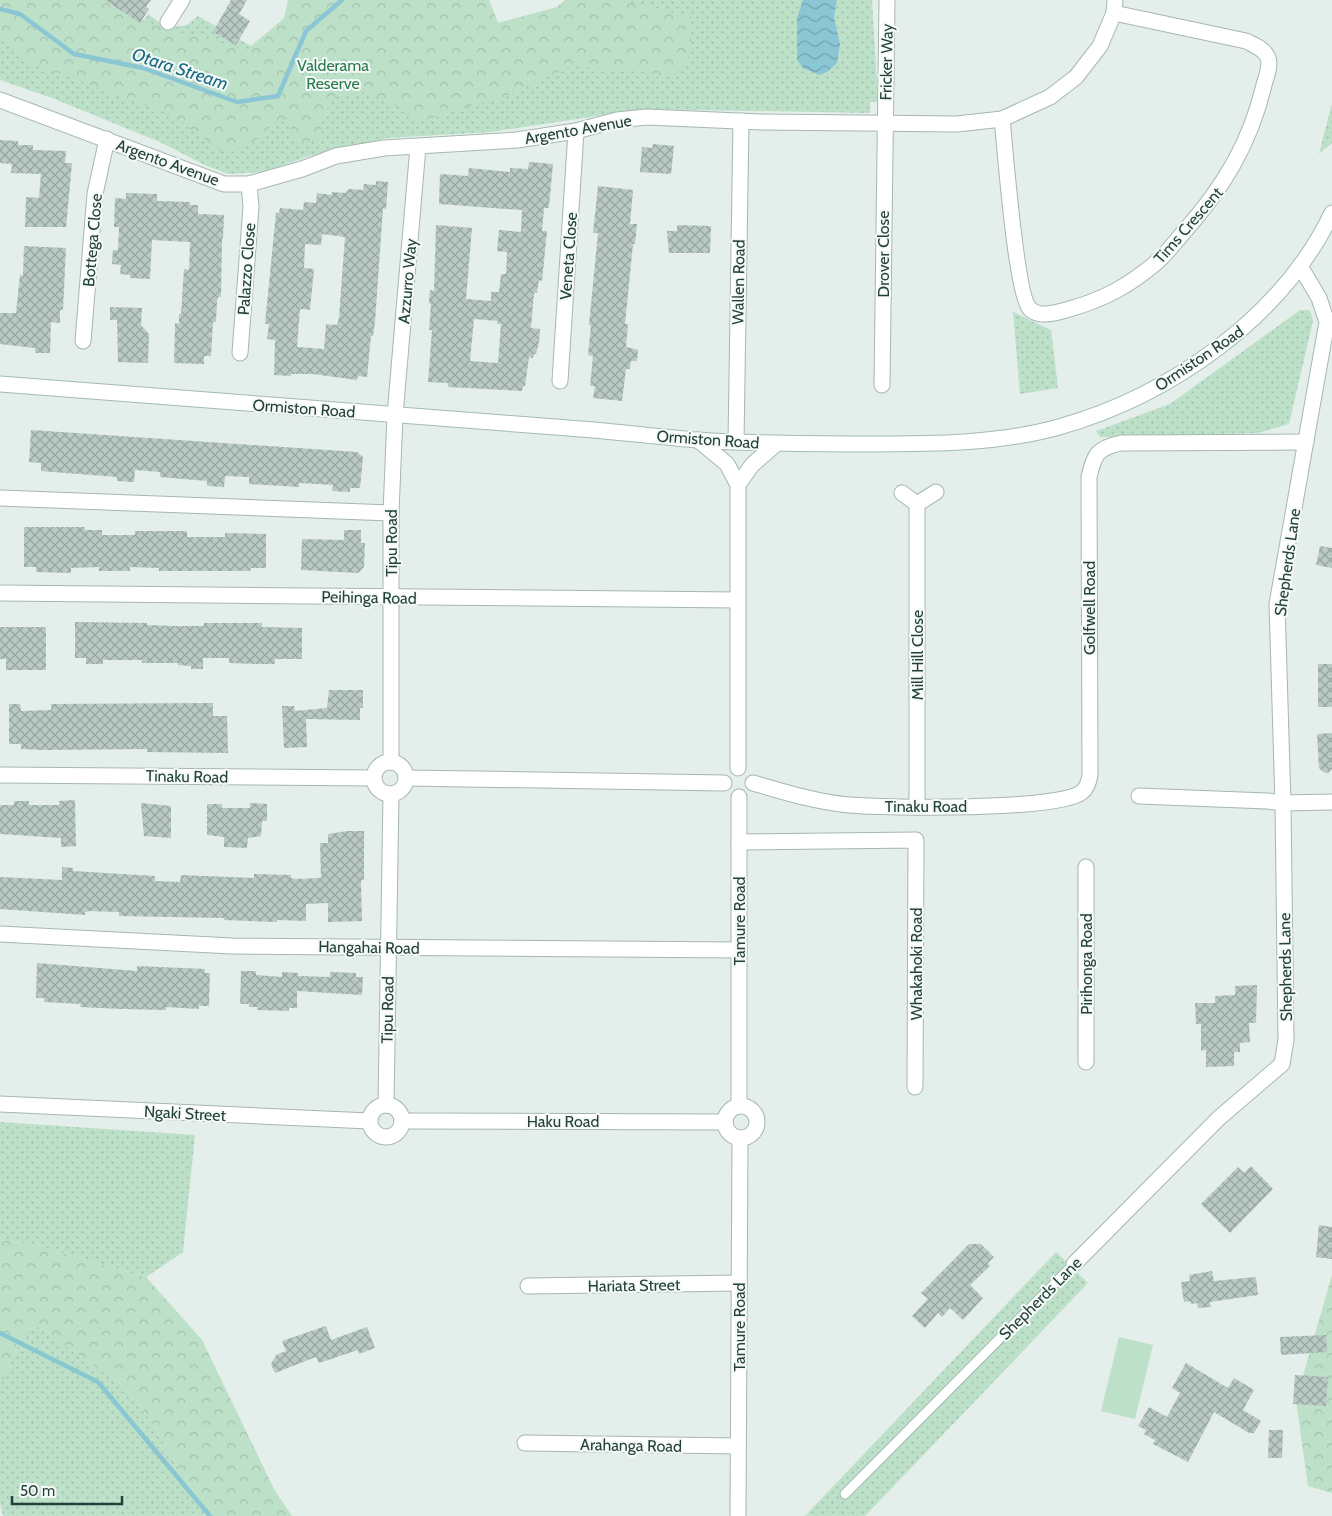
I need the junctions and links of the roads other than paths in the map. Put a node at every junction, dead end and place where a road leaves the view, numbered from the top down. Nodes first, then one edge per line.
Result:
1 (182, 0) edge
2 (887, 0) edge
3 (1114, 7) edge
4 (168, 22) dead end
5 (0, 100) edge
6 (1002, 119) junction
7 (741, 121) junction
8 (884, 123) junction
9 (576, 131) junction
10 (107, 139) junction
11 (418, 147) junction
12 (249, 184) junction
13 (1332, 213) edge
14 (1300, 266) junction
15 (83, 341) dead end
16 (240, 353) dead end
17 (560, 381) dead end
18 (0, 384) edge
19 (882, 385) dead end
20 (395, 415) junction
21 (698, 440) junction
22 (736, 442) junction
23 (1306, 442) junction
24 (776, 444) junction
25 (738, 485) junction
26 (902, 492) dead end
27 (936, 492) dead end
28 (0, 498) edge
29 (917, 504) junction
30 (391, 513) junction
31 (0, 593) edge
32 (392, 598) junction
33 (738, 600) junction
34 (391, 762) junction
35 (738, 768) junction
36 (0, 774) edge
37 (1090, 775) joint
38 (374, 778) junction
39 (407, 778) junction
40 (724, 783) junction
41 (753, 783) junction
42 (391, 794) junction
43 (1139, 796) dead end
44 (738, 797) junction
45 (1332, 802) edge
46 (1283, 803) junction
47 (917, 807) junction
48 (739, 842) junction
49 (1086, 867) dead end
50 (0, 934) edge
51 (388, 948) junction
52 (739, 950) junction
53 (1086, 1062) dead end
54 (915, 1087) dead end
55 (0, 1104) edge
56 (386, 1105) junction
57 (738, 1106) junction
58 (369, 1121) junction
59 (402, 1121) junction
60 (725, 1122) junction
61 (740, 1138) junction
62 (1074, 1264) joint
63 (739, 1283) junction
64 (528, 1286) dead end
65 (525, 1443) dead end
66 (738, 1446) junction
67 (844, 1494) dead end
68 (738, 1516) edge

1 - 4 street
2 - 8 street, Fricker Way
3 - 6 street, Argento Avenue
3 - 6 street, Tims Crescent
5 - 10 street, Argento Avenue
6 - 8 street, Argento Avenue
7 - 8 street, Argento Avenue
7 - 9 street, Argento Avenue
7 - 22 street, Wallen Road
8 - 19 street, Drover Close
9 - 11 street, Argento Avenue
9 - 17 street, Veneta Close
10 - 12 street, Argento Avenue
10 - 15 street, Bottega Close
11 - 12 street, Argento Avenue
11 - 20 street, Azzurro Way
12 - 16 street, Palazzo Close
13 - 14 street, Ormiston Road
14 - 23 street, Shepherds Lane
14 - 24 street, Ormiston Road
18 - 20 street, Ormiston Road
20 - 21 street, Ormiston Road
20 - 30 street, Tipu Road
21 - 22 street, Ormiston Road
21 - 25 street
22 - 24 street, Ormiston Road
23 - 37 street, Golfwell Road
23 - 46 street, Shepherds Lane
24 - 25 street
25 - 33 street
26 - 29 street
27 - 29 street
28 - 30 street
29 - 47 street, Mill Hill Close
30 - 32 street, Tipu Road
31 - 32 street, Peihinga Road
32 - 33 street, Peihinga Road
32 - 34 street, Tipu Road
33 - 35 street
34 - 38 street
34 - 39 street
35 - 40 street
35 - 41 street
36 - 38 street, Tinaku Road
37 - 47 street, Tinaku Road
38 - 42 street
39 - 40 street
39 - 42 street
40 - 44 street
41 - 44 street
41 - 47 street, Tinaku Road
42 - 51 street, Tipu Road
43 - 46 street
44 - 48 street, Tamure Road
45 - 46 street
46 - 62 street, Shepherds Lane
48 - 52 street, Tamure Road
48 - 54 street, Whakahoki Road
49 - 53 street, Pirihonga Road
50 - 51 street, Hangahai Road
51 - 52 street, Hangahai Road
51 - 56 street, Tipu Road
52 - 57 street, Tamure Road
55 - 58 street, Ngaki Street
56 - 58 street
56 - 59 street
57 - 60 street
57 - 61 street
58 - 59 street
59 - 60 street, Haku Road
60 - 61 street
61 - 63 street, Tamure Road
62 - 67 lane, Shepherds Lane
63 - 64 street, Hariata Street
63 - 66 street, Tamure Road
65 - 66 street, Arahanga Road
66 - 68 street, Tamure Road

